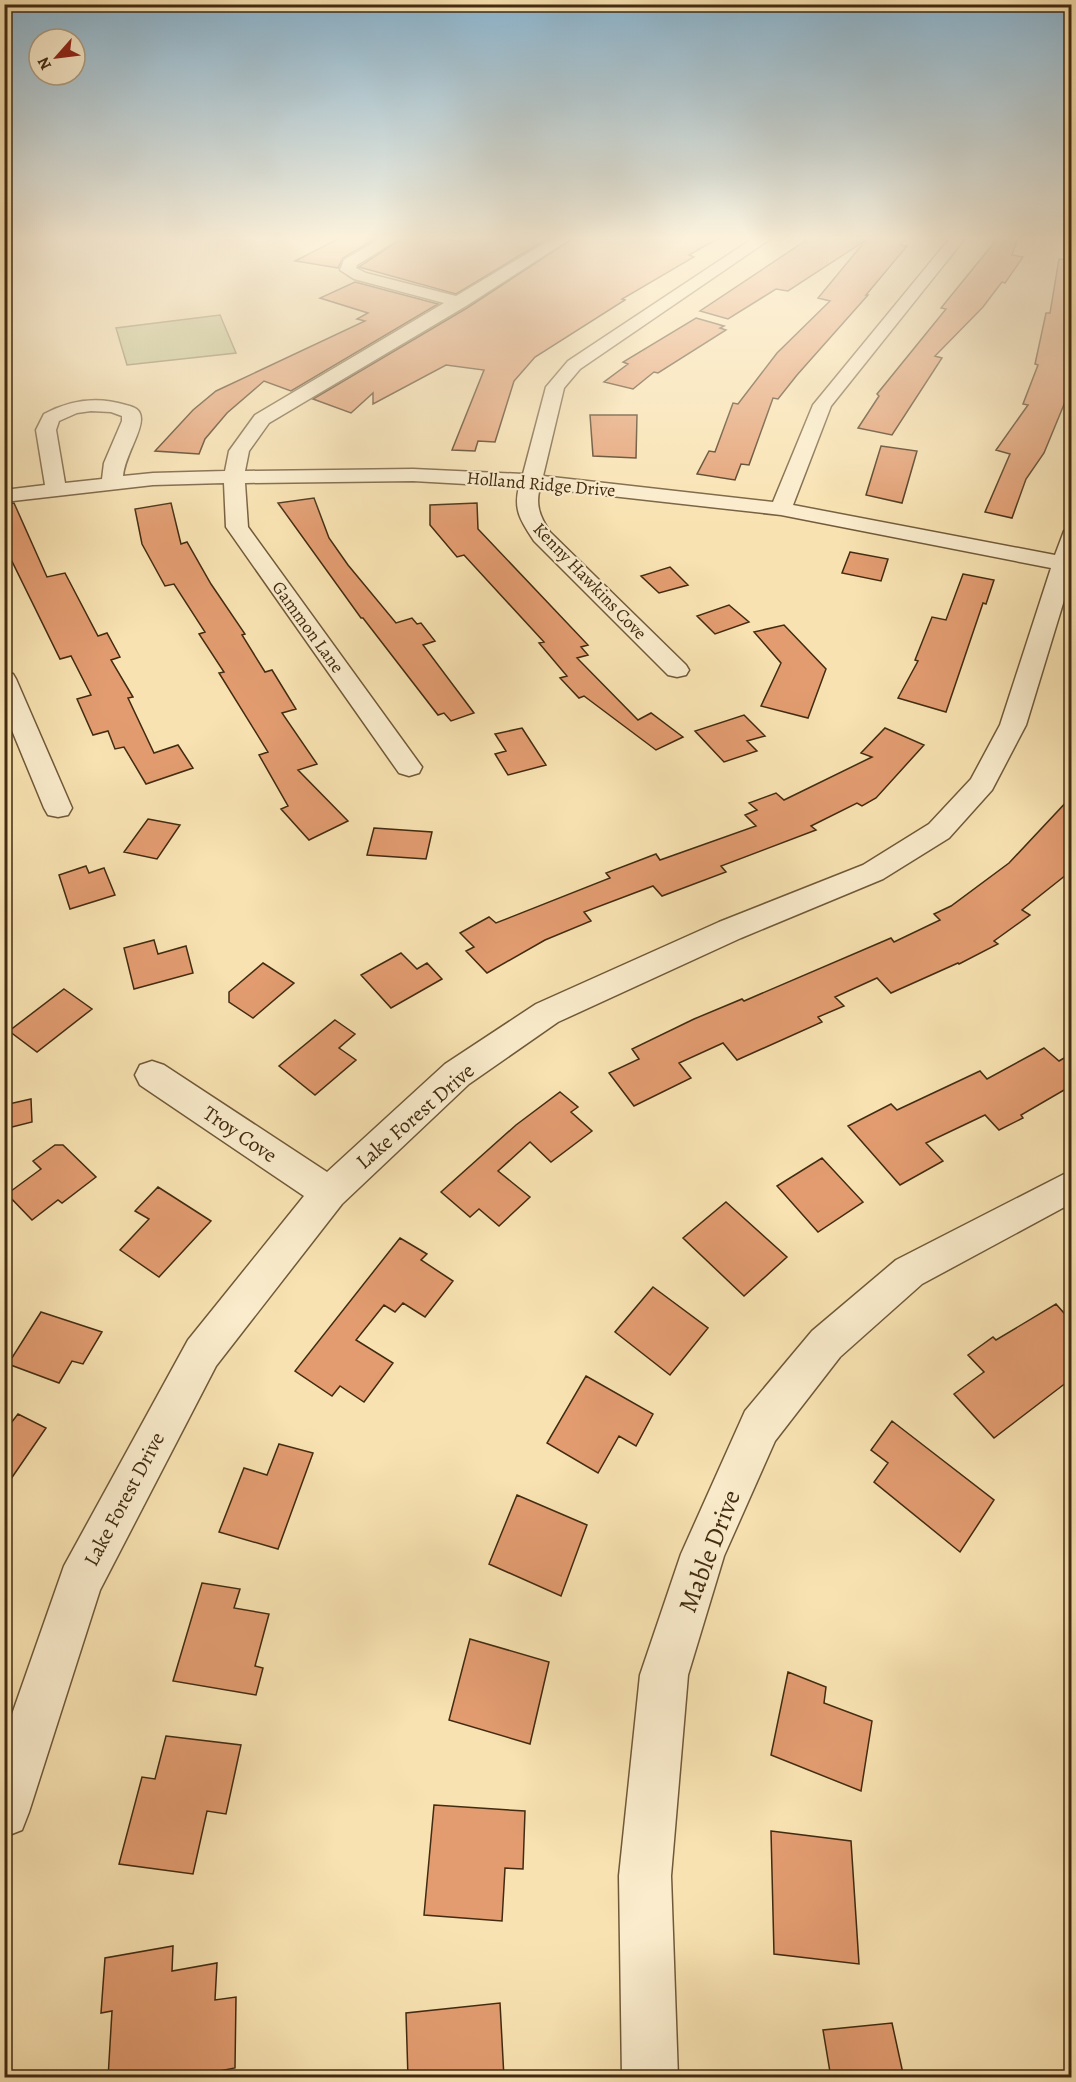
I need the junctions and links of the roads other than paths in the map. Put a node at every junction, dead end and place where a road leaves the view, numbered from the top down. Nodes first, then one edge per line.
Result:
1 (406, 334) edge
2 (620, 334) edge
3 (880, 334) edge
4 (234, 477) junction
5 (532, 481) junction
6 (112, 484) junction
7 (56, 490) junction
8 (4, 495) edge
9 (782, 509) junction
10 (1069, 554) edge
11 (677, 670) dead end
12 (4, 679) edge
13 (409, 767) dead end
14 (58, 807) dead end
15 (152, 1075) dead end
16 (1071, 1185) edge
17 (329, 1193) junction
18 (4, 1812) edge
19 (650, 2078) edge

1 - 4 street, Gammon Lane
2 - 5 street, Kenny Hawkins Cove
3 - 9 street
4 - 5 street, Holland Ridge Drive
4 - 6 street, Holland Ridge Drive
4 - 13 street, Gammon Lane
5 - 9 street, Holland Ridge Drive
5 - 11 street, Kenny Hawkins Cove
6 - 7 street, Holland Ridge Drive
6 - 7 street
7 - 8 street, Holland Ridge Drive
9 - 10 street, Holland Ridge Drive
10 - 17 street, Lake Forest Drive
12 - 14 street
15 - 17 street, Troy Cove
16 - 19 street, Mable Drive
17 - 18 street, Lake Forest Drive

